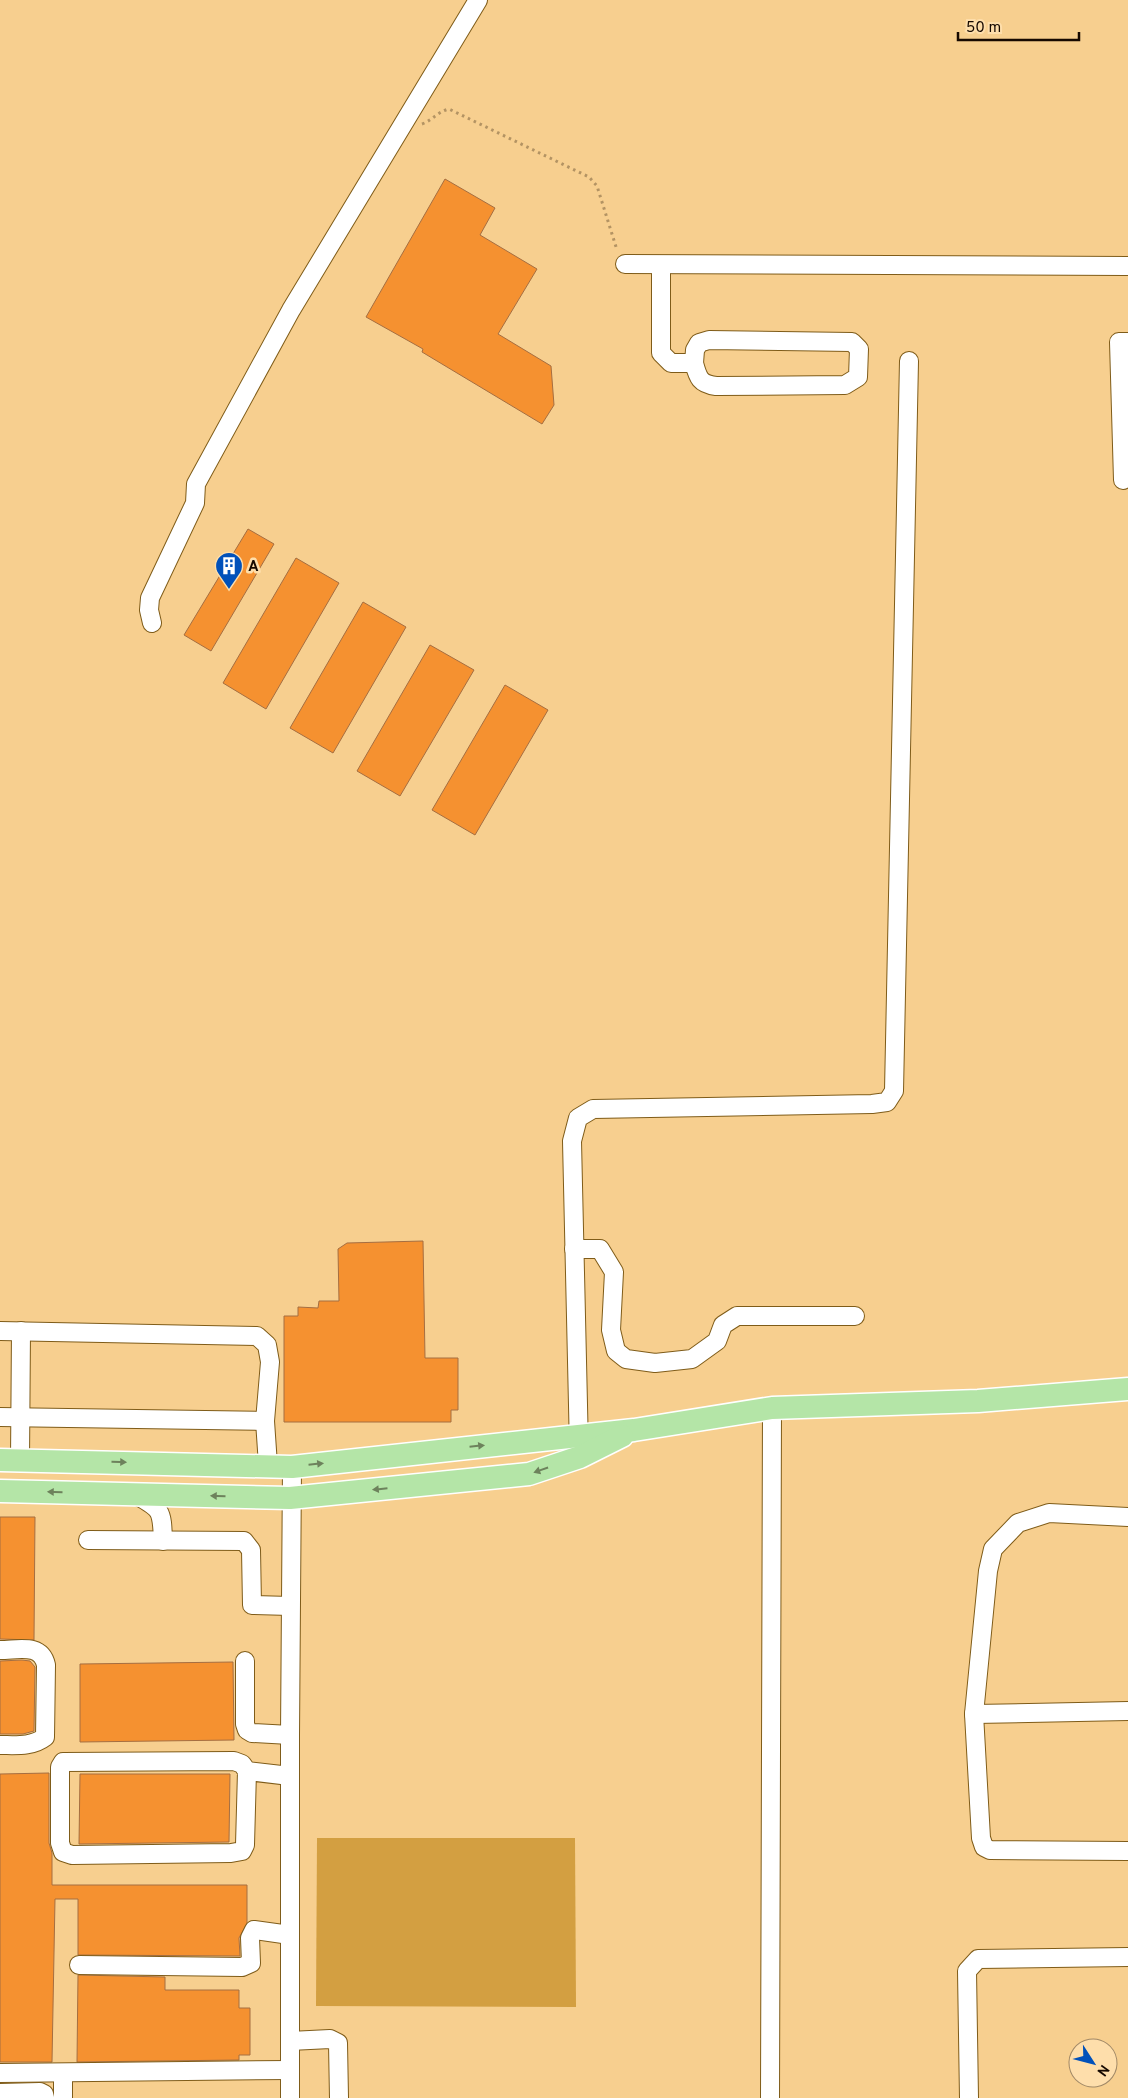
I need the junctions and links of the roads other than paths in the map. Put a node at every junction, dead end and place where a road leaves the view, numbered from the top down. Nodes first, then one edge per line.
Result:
1 (478, 0) edge
2 (625, 264) road end
3 (661, 265) junction
4 (1128, 266) edge
5 (1128, 342) edge
6 (909, 361) dead end
7 (694, 363) junction
8 (1123, 480) dead end
9 (152, 623) dead end
10 (574, 1249) junction
11 (855, 1316) dead end
12 (0, 1331) edge
13 (21, 1331) junction
14 (1128, 1389) edge
15 (772, 1408) junction
16 (0, 1417) edge
17 (22, 1418) junction
18 (265, 1421) junction
19 (578, 1446) junction
20 (10, 1460) edge
21 (268, 1465) junction
22 (292, 1467) junction
23 (0, 1490) edge
24 (134, 1494) junction
25 (290, 1498) junction
26 (1128, 1517) edge
27 (88, 1540) dead end
28 (163, 1541) junction
29 (290, 1606) junction
30 (0, 1650) edge
31 (245, 1660) dead end
32 (1128, 1711) edge
33 (974, 1714) junction
34 (290, 1735) junction
35 (0, 1745) edge
36 (247, 1771) junction
37 (290, 1776) junction
38 (1128, 1851) edge
39 (290, 1935) junction
40 (1128, 1957) edge
41 (79, 1965) dead end
42 (290, 2041) junction
43 (290, 2070) junction
44 (63, 2073) junction
45 (0, 2074) edge
46 (0, 2093) edge
47 (45, 2098) edge
48 (63, 2098) edge
49 (290, 2098) edge
50 (339, 2098) edge
51 (770, 2098) edge
52 (969, 2098) edge

1 - 9 street
2 - 3 street
3 - 4 street
3 - 7 street
5 - 8 street
6 - 10 street
7 - 7 street
10 - 11 street
10 - 19 street
12 - 13 street
13 - 17 street
13 - 18 street
14 - 15 main road
15 - 19 main road
15 - 51 street
16 - 17 street
17 - 18 street
17 - 20 street
18 - 21 street
22 -> 19 main road
19 -> 25 main road
20 -> 21 main road
21 - 22 main road
22 - 25 street
24 -> 23 main road
25 -> 24 main road
24 - 28 street
25 - 29 street
26 - 33 street
27 - 28 street
28 - 29 street
29 - 34 street
30 - 35 street
31 - 34 street
32 - 33 street
33 - 38 street
34 - 37 street
36 - 36 street
36 - 37 street
37 - 39 street
39 - 41 street
39 - 42 street
40 - 52 street
42 - 43 street
42 - 50 street
43 - 44 street
43 - 49 street
44 - 45 street
44 - 48 street
46 - 47 street

